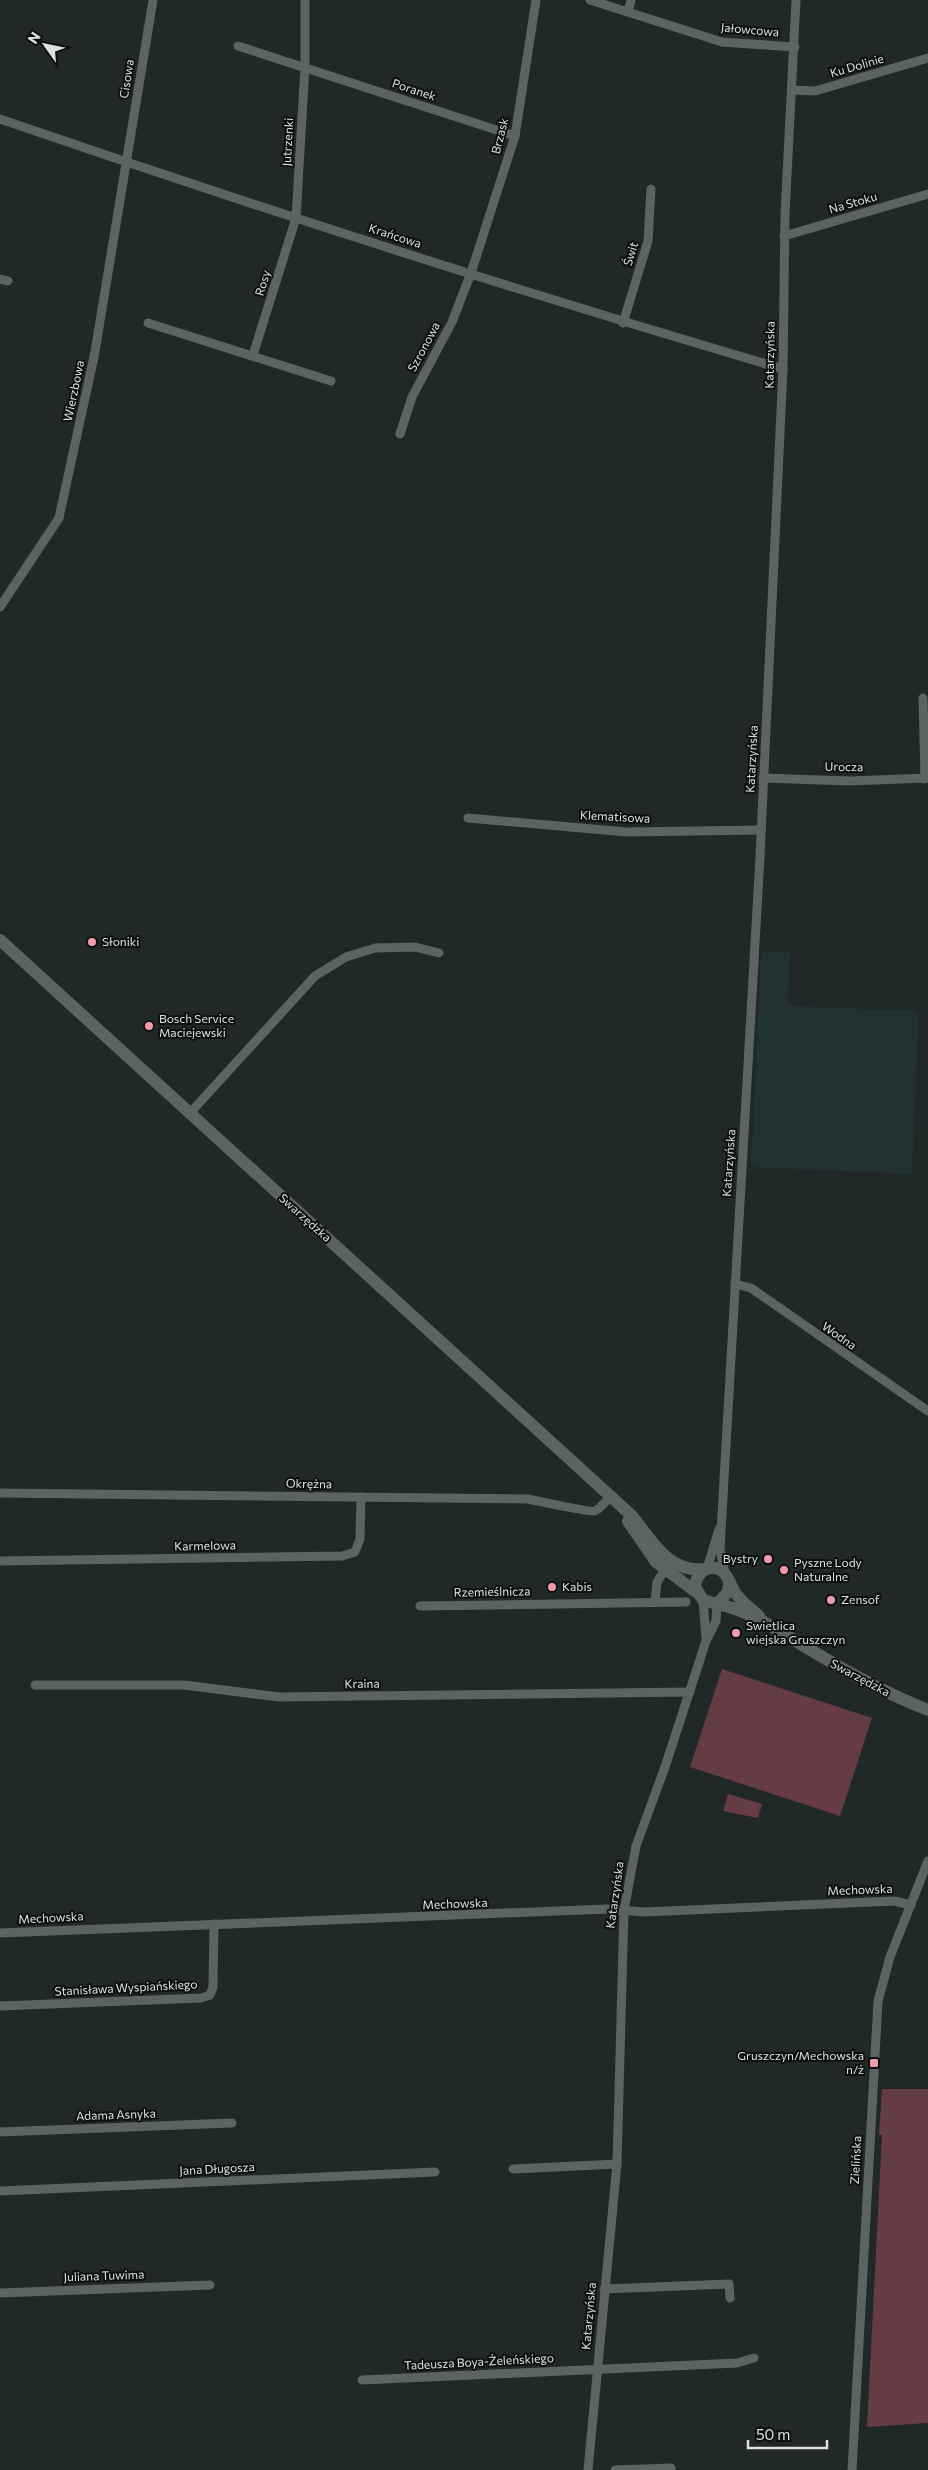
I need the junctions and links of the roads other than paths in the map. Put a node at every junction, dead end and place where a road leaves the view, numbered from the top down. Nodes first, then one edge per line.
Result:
1 (153, 0) edge
2 (306, 0) edge
3 (536, 0) edge
4 (590, 0) edge
5 (631, 0) edge
6 (796, 0) edge
7 (628, 12) junction
8 (238, 46) dead end
9 (795, 47) junction
10 (928, 58) edge
11 (305, 67) junction
12 (792, 90) junction
13 (0, 120) edge
14 (515, 136) junction
15 (126, 162) junction
16 (651, 189) dead end
17 (928, 194) edge
18 (296, 218) junction
19 (784, 236) junction
20 (471, 273) junction
21 (148, 322) dead end
22 (623, 323) junction
23 (253, 355) junction
24 (784, 370) junction
25 (331, 380) dead end
26 (400, 434) dead end
27 (2, 600) edge
28 (923, 698) dead end
29 (763, 778) junction
30 (926, 778) edge
31 (468, 818) dead end
32 (761, 830) junction
33 (0, 940) edge
34 (439, 953) dead end
35 (190, 1113) junction
36 (736, 1284) junction
37 (928, 1411) edge
38 (0, 1493) edge
39 (361, 1497) junction
40 (610, 1497) junction
41 (722, 1520) junction
42 (0, 1561) edge
43 (668, 1565) junction
44 (707, 1569) junction
45 (727, 1578) junction
46 (699, 1596) junction
47 (655, 1602) junction
48 (686, 1602) dead end
49 (717, 1604) junction
50 (420, 1606) dead end
51 (769, 1625) junction
52 (706, 1641) junction
53 (35, 1686) dead end
54 (690, 1692) junction
55 (928, 1710) edge
56 (928, 1861) edge
57 (911, 1905) junction
58 (624, 1910) junction
59 (214, 1924) junction
60 (0, 1933) edge
61 (0, 2006) edge
62 (232, 2123) dead end
63 (0, 2132) edge
64 (617, 2164) junction
65 (513, 2169) dead end
66 (435, 2172) dead end
67 (0, 2191) edge
68 (210, 2285) dead end
69 (604, 2289) junction
70 (0, 2293) edge
71 (730, 2298) dead end
72 (754, 2358) dead end
73 (597, 2368) junction
74 (362, 2380) dead end
75 (671, 2468) dead end
76 (588, 2470) edge
77 (615, 2470) edge
78 (852, 2470) edge

1 - 15 street, Cisowa
2 - 11 street, Jutrzenki
3 - 14 street, Brzask
4 - 7 street, Jałowcowa
5 - 7 street
6 - 9 street, Katarzyńska
7 - 9 street, Jałowcowa
8 - 11 street
9 - 12 street, Katarzyńska
10 - 12 street, Ku Dolinie
11 - 14 street, Poranek
11 - 18 street, Jutrzenki
12 - 19 street, Katarzyńska
13 - 15 street, Krańcowa
14 - 20 street, Brzask
15 - 18 street, Krańcowa
15 - 27 street, Wierzbowa
16 - 22 street, Świt
17 - 19 street, Na Stoku
18 - 20 street, Krańcowa
18 - 23 street, Rosy
19 - 24 street, Katarzyńska
20 - 22 street, Krańcowa
20 - 26 street, Szronowa
21 - 23 street
22 - 24 street, Krańcowa
23 - 25 street
24 - 29 street, Katarzyńska
28 - 30 street, Urocza
29 - 30 street, Urocza
29 - 32 street, Katarzyńska
31 - 32 street, Klematisowa
32 - 36 street, Katarzyńska
33 - 35 street, Swarzędzka
34 - 35 street
35 - 40 street, Swarzędzka
36 - 37 street, Wodna
36 - 41 street, Katarzyńska
38 - 39 street, Okrężna
39 - 40 street, Okrężna
39 - 42 street, Karmelowa
40 - 43 street, Swarzędzka
41 - 44 street, Katarzyńska
41 - 45 street, Katarzyńska
43 - 44 street, Swarzędzka
43 - 46 street, Swarzędzka
43 - 47 street
44 - 45 street
44 - 46 street
45 - 49 street
45 - 51 street, Swarzędzka
46 - 49 street
46 - 52 street, Katarzyńska
47 - 48 street, Rzemieślnicza
47 - 50 street, Rzemieślnicza
49 - 51 street, Swarzędzka
49 - 52 street, Katarzyńska
51 - 55 street, Swarzędzka
52 - 54 street, Katarzyńska
53 - 54 street, Kraina
54 - 58 street, Katarzyńska
56 - 57 street, Zielińska
57 - 58 street, Mechowska
57 - 78 street, Zielińska
58 - 59 street, Mechowska
58 - 64 street, Katarzyńska
59 - 60 street, Mechowska
59 - 61 street, Stanisława Wyspiańskiego
62 - 63 street, Adama Asnyka
64 - 65 street
64 - 69 street, Katarzyńska
66 - 67 street, Jana Długosza
68 - 70 street, Juliana Tuwima
69 - 71 street
69 - 73 street, Katarzyńska
72 - 73 street, Tadeusza Boya-Żeleńskiego
73 - 74 street, Tadeusza Boya-Żeleńskiego
73 - 76 street, Katarzyńska
75 - 77 street

